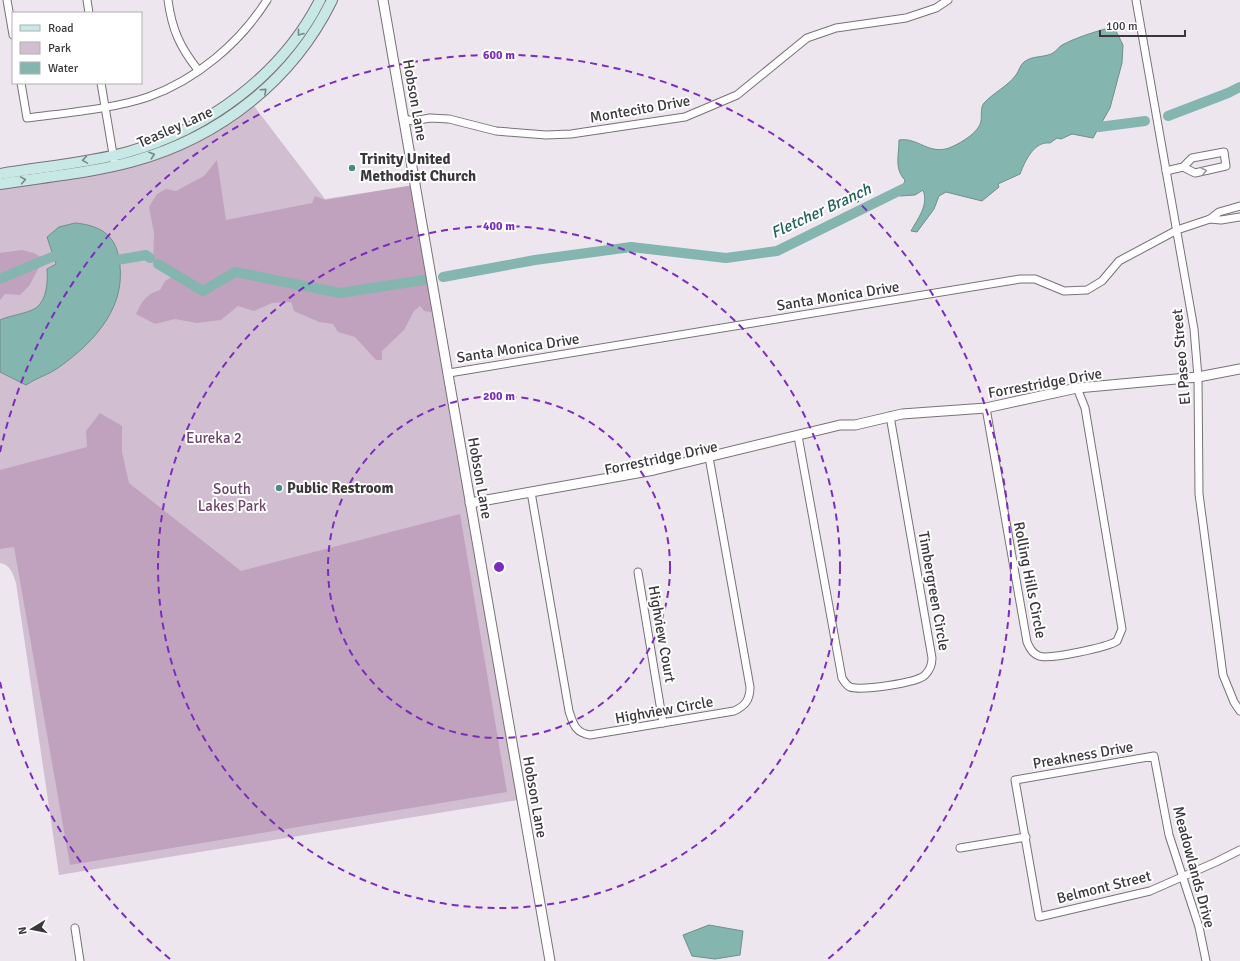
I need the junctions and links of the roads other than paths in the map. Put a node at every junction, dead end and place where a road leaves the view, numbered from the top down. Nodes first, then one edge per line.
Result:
1 (7, 0) edge
2 (87, 0) edge
3 (168, 0) edge
4 (267, 0) edge
5 (320, 0) edge
6 (332, 0) edge
7 (384, 0) edge
8 (948, 0) edge
9 (1136, 0) edge
10 (89, 12) edge
11 (12, 29) edge
12 (198, 70) junction
13 (21, 84) edge
14 (101, 84) edge
15 (105, 106) junction
16 (404, 119) junction
17 (114, 160) junction
18 (1183, 167) junction
19 (1166, 171) junction
20 (0, 174) edge
21 (0, 184) edge
22 (1240, 206) edge
23 (1240, 216) edge
24 (1210, 219) junction
25 (1177, 230) junction
26 (1240, 368) edge
27 (449, 373) junction
28 (1198, 377) junction
29 (1077, 388) junction
30 (986, 408) junction
31 (890, 416) junction
32 (798, 438) junction
33 (710, 460) junction
34 (532, 494) junction
35 (471, 505) junction
36 (638, 572) dead end
37 (1240, 711) edge
38 (663, 723) junction
39 (1154, 756) joint
40 (1026, 837) junction
41 (960, 848) dead end
42 (1240, 850) edge
43 (1182, 877) junction
44 (75, 928) dead end
45 (80, 961) edge
46 (550, 961) edge
47 (1206, 961) edge

1 - 11 street
2 - 10 street
3 - 12 street
4 - 12 street
5 -> 17 main road, Teasley Lane
17 -> 6 main road, Teasley Lane
7 - 16 street, Hobson Lane
8 - 16 street, Montecito Drive
9 - 19 street, El Paseo Street
12 - 15 street
13 - 15 street
14 - 15 street
15 - 17 street
16 - 27 street, Hobson Lane
17 -> 20 main road, Teasley Lane
21 -> 17 main road, Teasley Lane
18 -> 18 street
18 - 19 street
19 - 25 street, El Paseo Street
22 - 24 street, Santa Monica Drive
23 - 24 street, Santa Monica Drive
24 - 25 street, Santa Monica Drive
25 - 27 street, Santa Monica Drive
25 - 28 street, El Paseo Street
26 - 28 street, Forrestridge Drive
27 - 35 street, Hobson Lane
28 - 29 street, Forrestridge Drive
28 - 37 street, El Paseo Street
29 - 30 street, Forrestridge Drive
29 - 30 street, Rolling Hills Circle
30 - 31 street, Forrestridge Drive
31 - 32 street, Forrestridge Drive
31 - 32 street, Timbergreen Circle
32 - 33 street, Forrestridge Drive
33 - 34 street, Forrestridge Drive
33 - 38 street, Highview Circle
34 - 35 street, Forrestridge Drive
34 - 38 street, Highview Circle
35 - 46 street, Hobson Lane
36 - 38 street, Highview Court
39 - 40 street, Preakness Drive
39 - 43 street, Meadowlands Drive
40 - 41 street
40 - 43 street, Belmont Street
42 - 43 street, Belmont Street
43 - 47 street, Meadowlands Drive
44 - 45 street

